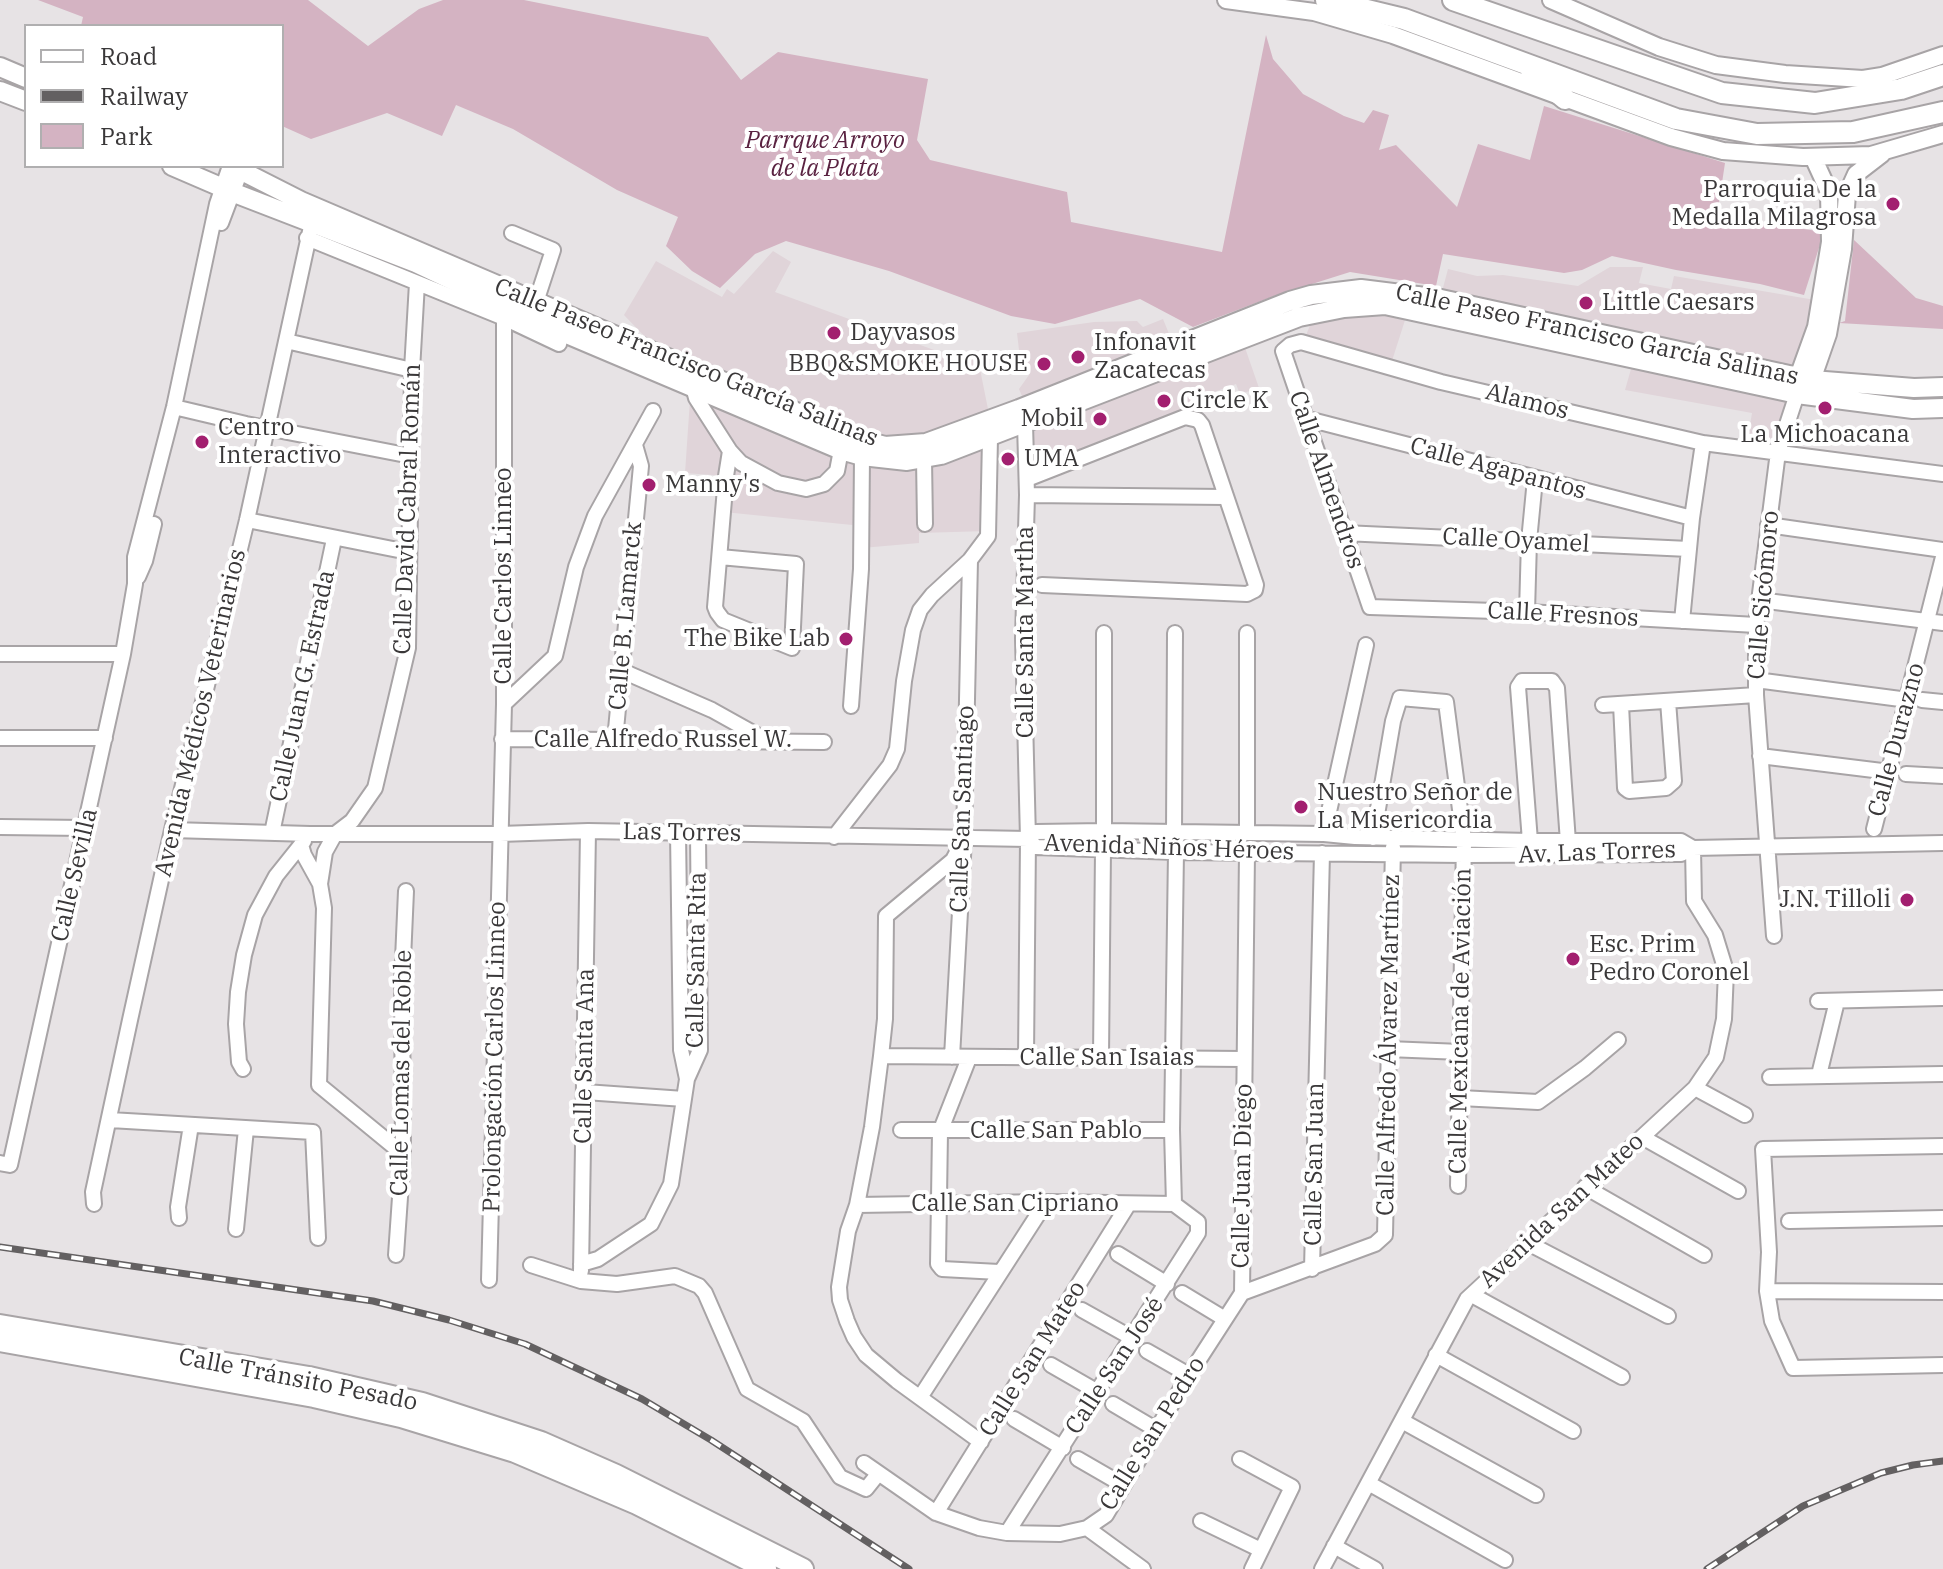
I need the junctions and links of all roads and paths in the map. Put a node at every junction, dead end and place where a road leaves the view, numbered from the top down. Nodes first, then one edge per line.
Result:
1 (1226, 0) edge
2 (1326, 0) edge
3 (1453, 0) edge
4 (1551, 0) edge
5 (1582, 7) edge
6 (1943, 55) edge
7 (1516, 58) junction
8 (0, 67) edge
9 (1943, 75) edge
10 (24, 77) edge
11 (0, 91) edge
12 (1565, 99) junction
13 (24, 100) edge
14 (1943, 112) edge
15 (1943, 134) edge
16 (1884, 152) junction
17 (1813, 157) junction
18 (177, 168) edge
19 (235, 168) edge
20 (236, 168) edge
21 (227, 190) junction
22 (311, 222) junction
23 (512, 233) dead end
24 (417, 283) junction
25 (1828, 300) junction
26 (536, 302) junction
27 (504, 318) junction
28 (562, 332) junction
29 (286, 341) junction
30 (1283, 351) joint
31 (412, 370) junction
32 (693, 378) junction
33 (1802, 384) junction
34 (1100, 385) junction
35 (1943, 387) edge
36 (177, 408) junction
37 (1943, 408) edge
38 (653, 411) dead end
39 (1022, 417) junction
40 (1304, 418) junction
41 (267, 428) junction
42 (990, 438) junction
43 (1703, 443) junction
44 (635, 445) junction
45 (841, 450) junction
46 (730, 451) junction
47 (1778, 452) junction
48 (411, 456) junction
49 (862, 456) junction
50 (924, 459) junction
51 (1943, 474) edge
52 (1027, 479) junction
53 (1535, 479) junction
54 (1027, 495) junction
55 (1225, 497) junction
56 (1692, 518) junction
57 (247, 520) junction
58 (925, 524) dead end
59 (1768, 525) junction
60 (1344, 533) junction
61 (334, 539) junction
62 (1529, 541) junction
63 (1689, 549) junction
64 (1943, 550) edge
65 (408, 552) junction
66 (720, 557) junction
67 (1943, 557) edge
68 (970, 560) junction
69 (1042, 585) dead end
70 (1759, 600) junction
71 (1370, 607) joint
72 (1527, 612) junction
73 (1682, 621) junction
74 (1935, 623) edge
75 (1756, 625) junction
76 (1104, 633) dead end
77 (1175, 633) dead end
78 (1247, 633) dead end
79 (1366, 645) dead end
80 (0, 654) edge
81 (123, 654) junction
82 (620, 670) junction
83 (1756, 688) junction
84 (1915, 700) junction
85 (1668, 701) junction
86 (1943, 702) edge
87 (504, 704) junction
88 (1621, 704) junction
89 (1603, 705) dead end
90 (851, 706) dead end
91 (0, 738) edge
92 (105, 738) junction
93 (502, 739) junction
94 (615, 740) junction
95 (767, 740) junction
96 (824, 742) dead end
97 (1760, 756) junction
98 (1890, 772) junction
99 (1906, 774) dead end
100 (1943, 776) edge
101 (0, 827) edge
102 (85, 828) junction
103 (1874, 829) dead end
104 (172, 830) junction
105 (588, 831) junction
106 (1104, 831) junction
107 (272, 833) junction
108 (678, 833) junction
109 (1174, 833) junction
110 (1209, 833) junction
111 (1247, 833) junction
112 (335, 834) junction
113 (500, 834) junction
114 (698, 834) junction
115 (1282, 834) junction
116 (1324, 834) junction
117 (834, 837) junction
118 (1373, 838) junction
119 (305, 839) junction
120 (964, 839) junction
121 (1028, 839) junction
122 (1393, 839) junction
123 (1530, 841) junction
124 (1568, 842) junction
125 (1943, 843) edge
126 (1766, 846) junction
127 (1464, 848) junction
128 (1693, 848) junction
129 (1103, 849) junction
130 (1176, 852) junction
131 (1208, 852) junction
132 (1247, 853) junction
133 (1282, 853) junction
134 (1322, 853) junction
135 (1392, 855) junction
136 (320, 884) junction
137 (406, 891) dead end
138 (1774, 936) dead end
139 (1943, 998) edge
140 (1818, 1001) dead end
141 (1837, 1001) junction
142 (1618, 1040) dead end
143 (1388, 1049) junction
144 (1461, 1052) junction
145 (881, 1056) junction
146 (952, 1057) junction
147 (1026, 1057) junction
148 (1101, 1057) junction
149 (969, 1058) junction
150 (1172, 1058) junction
151 (1244, 1059) junction
152 (243, 1069) dead end
153 (1943, 1074) edge
154 (1819, 1075) junction
155 (1770, 1077) dead end
156 (687, 1079) junction
157 (1695, 1088) junction
158 (585, 1092) junction
159 (1460, 1098) junction
160 (684, 1099) junction
161 (1745, 1115) dead end
162 (110, 1120) junction
163 (191, 1125) junction
164 (246, 1129) junction
165 (901, 1130) dead end
166 (1172, 1130) junction
167 (940, 1132) junction
168 (1642, 1137) junction
169 (1943, 1146) edge
170 (403, 1154) junction
171 (5, 1164) edge
172 (1458, 1186) dead end
173 (1585, 1187) junction
174 (1738, 1191) dead end
175 (1046, 1202) junction
176 (939, 1203) junction
177 (94, 1204) dead end
178 (1174, 1204) junction
179 (857, 1205) junction
180 (1128, 1205) junction
181 (179, 1218) dead end
182 (1943, 1218) edge
183 (1789, 1221) dead end
184 (236, 1229) dead end
185 (318, 1238) dead end
186 (1526, 1242) junction
187 (1118, 1254) dead end
188 (396, 1255) dead end
189 (1704, 1255) dead end
190 (581, 1264) junction
191 (531, 1265) dead end
192 (1312, 1269) junction
193 (999, 1272) junction
194 (489, 1280) dead end
195 (581, 1281) junction
196 (1167, 1284) junction
197 (1767, 1291) junction
198 (1943, 1292) edge
199 (1182, 1293) dead end
200 (1242, 1293) junction
201 (1472, 1295) junction
202 (1082, 1310) dead end
203 (1668, 1316) dead end
204 (1225, 1319) junction
205 (0, 1325) edge
206 (1132, 1338) junction
207 (0, 1341) edge
208 (1147, 1351) dead end
209 (1436, 1355) junction
210 (1051, 1365) dead end
211 (1943, 1365) edge
212 (1189, 1375) junction
213 (1622, 1377) dead end
214 (1098, 1392) junction
215 (921, 1396) junction
216 (1113, 1404) dead end
217 (1014, 1419) dead end
218 (1402, 1421) junction
219 (1157, 1430) junction
220 (1573, 1431) dead end
221 (981, 1442) junction
222 (1063, 1448) junction
223 (1078, 1459) dead end
224 (1240, 1459) dead end
225 (864, 1463) dead end
226 (878, 1474) junction
227 (1370, 1484) junction
228 (1123, 1485) junction
229 (1536, 1495) dead end
230 (936, 1513) junction
231 (1201, 1521) dead end
232 (1087, 1528) junction
233 (1007, 1533) junction
234 (1334, 1546) junction
235 (1261, 1550) junction
236 (1505, 1560) dead end
237 (766, 1569) edge
238 (803, 1569) edge
239 (1143, 1569) edge
240 (1252, 1569) edge
241 (1322, 1569) edge
242 (1375, 1569) edge

1 - 12 street
2 - 7 main road
3 - 9 main road
4 - 5 street
5 - 6 street
7 - 12 main road
7 - 14 main road
8 - 10 main road
11 - 13 main road
12 - 17 street
15 - 16 street
16 - 17 street
16 - 25 street
17 - 25 street
18 - 21 main road
19 - 21 street, Calle Sevilla
20 - 22 main road, Calle Paseo Francisco García Salinas
21 - 22 main road
21 - 36 street, Calle Sevilla
22 - 24 street
22 - 26 main road, Calle Paseo Francisco García Salinas
22 - 28 main road
22 - 29 street, Avenida Médicos Veterinarios
23 - 26 street
24 - 27 street
24 - 31 street, Calle David Cabral Román
25 - 33 street
26 - 32 main road, Calle Paseo Francisco García Salinas
27 - 28 street
27 - 87 street, Calle Carlos Linneo
28 - 32 main road
29 - 31 street
29 - 41 street, Avenida Médicos Veterinarios
30 - 40 street, Calle Almendros
30 - 43 street, Alamos
31 - 48 street, Calle David Cabral Román
32 - 39 main road, Calle Paseo Francisco García Salinas
32 - 45 main road
32 - 46 street
33 - 34 main road, Calle Paseo Francisco García Salinas
33 - 34 main road, Calle Paseo Francisco García Salinas
33 - 35 main road, Calle Paseo Francisco García Salinas
33 - 37 main road, Calle Paseo Francisco García Salinas
33 - 47 street, Calle Sicómoro
34 - 39 main road, Calle Paseo Francisco García Salinas
36 - 41 street
36 - 81 street, Calle Sevilla
38 - 44 street
39 - 42 main road
39 - 52 street, Calle Santa Martha
40 - 53 street, Calle Agapantos
40 - 60 street, Calle Almendros
41 - 48 street
41 - 57 street, Avenida Médicos Veterinarios
42 - 50 main road
42 - 68 street
43 - 47 street, Alamos
43 - 56 street
44 - 82 street, Calle B. Lamarck
44 - 87 street
45 - 46 street
45 - 49 main road
46 - 66 street
47 - 51 street, Alamos
47 - 59 street, Calle Sicómoro
48 - 65 street, Calle David Cabral Román
49 - 50 main road
49 - 90 street
50 - 58 street
52 - 54 street, Calle Santa Martha
52 - 55 street
53 - 56 street, Calle Agapantos
53 - 62 street
54 - 55 street
54 - 121 street, Calle Santa Martha
55 - 69 street
56 - 63 street
57 - 61 street
57 - 104 street, Avenida Médicos Veterinarios
59 - 64 street
59 - 70 street, Calle Sicómoro
60 - 62 street, Calle Oyamel
60 - 71 street, Calle Almendros
61 - 65 street
61 - 107 street, Calle Juan G. Estrada
62 - 63 street, Calle Oyamel
62 - 72 street
63 - 73 street
65 - 112 street, Calle David Cabral Román
66 - 66 street
67 - 74 street, Calle Durazno
68 - 117 street
68 - 120 street, Calle San Santiago
70 - 74 street
70 - 75 street, Calle Sicómoro
71 - 72 street, Calle Fresnos
72 - 73 street, Calle Fresnos
73 - 75 street, Calle Fresnos
74 - 84 street, Calle Durazno
75 - 83 street, Calle Sicómoro
76 - 106 street
77 - 109 street
78 - 111 street
79 - 116 street
80 - 81 street
81 - 92 street, Calle Sevilla
82 - 94 street, Calle B. Lamarck
82 - 95 street
83 - 84 street
83 - 85 street
83 - 97 street, Calle Sicómoro
84 - 86 street
84 - 98 street, Calle Durazno
85 - 88 street
85 - 88 street
87 - 93 street, Calle Carlos Linneo
88 - 89 street
91 - 92 street
92 - 102 street, Calle Sevilla
93 - 94 street, Calle Alfredo Russel W.
93 - 113 street, Calle Carlos Linneo
94 - 95 street, Calle Alfredo Russel W.
95 - 96 street, Calle Alfredo Russel W.
97 - 98 street
97 - 126 street, Calle Sicómoro
98 - 103 street, Calle Durazno
99 - 100 street
101 - 102 street
102 - 171 street, Calle Sevilla
104 - 107 street, Las Torres
104 - 162 street, Avenida Médicos Veterinarios
105 - 108 street, Las Torres
105 - 113 street, Las Torres
105 - 158 street, Calle Santa Ana
106 - 109 street, Avenida Niños Héroes
106 - 121 street, Avenida Niños Héroes
107 - 119 street, Las Torres
108 - 114 street, Las Torres
108 - 156 street, Calle Santa Rita
109 - 110 street, Avenida Niños Héroes
110 - 111 street, Avenida Niños Héroes
110 - 131 street
111 - 115 street, Avenida Niños Héroes
112 - 113 street, Las Torres
112 - 119 street, Las Torres
112 - 136 street
113 - 194 street, Prolongación Carlos Linneo
114 - 117 street, Las Torres
114 - 156 street, Calle Santa Rita
115 - 116 street, Avenida Niños Héroes
115 - 133 street
116 - 118 street, Av. Las Torres
117 - 120 street, Las Torres
118 - 122 street, Av. Las Torres
118 - 127 street, Calle Mexicana de Aviación
119 - 136 street
119 - 152 street
120 - 121 street, Las Torres
120 - 145 street
120 - 146 street, Calle San Santiago
121 - 129 street, Avenida Niños Héroes
121 - 147 street, Calle Santa Martha
122 - 127 street, Av. Las Torres
122 - 135 street, Calle Alfredo Álvarez Martínez
123 - 124 street, Av. Las Torres
123 - 124 street
123 - 127 street, Av. Las Torres
124 - 128 street, Av. Las Torres
125 - 126 street
126 - 128 street
126 - 138 street, Calle Sicómoro
127 - 128 street, Av. Las Torres
127 - 135 street, Av. Las Torres
127 - 144 street, Calle Mexicana de Aviación
128 - 157 street, Avenida San Mateo
129 - 130 street, Avenida Niños Héroes
129 - 148 street
130 - 131 street, Avenida Niños Héroes
130 - 150 street
131 - 132 street, Avenida Niños Héroes
132 - 133 street, Avenida Niños Héroes
132 - 151 street, Calle Juan Diego
133 - 134 street, Avenida Niños Héroes
134 - 135 street, Av. Las Torres
134 - 192 street, Calle San Juan
135 - 143 street, Calle Alfredo Álvarez Martínez
136 - 170 street
137 - 170 street, Calle Lomas del Roble
139 - 141 street
140 - 141 street
141 - 154 street
142 - 159 street
143 - 144 street
143 - 192 street, Calle Alfredo Álvarez Martínez
144 - 159 street, Calle Mexicana de Aviación
145 - 146 street, Calle San Isaias
145 - 179 street
146 - 149 street, Calle San Isaias
147 - 148 street, Calle San Isaias
147 - 149 street, Calle San Isaias
148 - 150 street, Calle San Isaias
149 - 167 street
150 - 151 street, Calle San Isaias
150 - 166 street
151 - 200 street, Calle Juan Diego
153 - 154 street
154 - 155 street
156 - 160 street
157 - 161 street
157 - 168 street, Avenida San Mateo
158 - 160 street
158 - 190 street, Calle Santa Ana
159 - 172 street, Calle Mexicana de Aviación
160 - 190 street
162 - 163 street
162 - 177 street, Avenida Médicos Veterinarios
163 - 164 street
163 - 181 street
164 - 184 street
164 - 185 street
165 - 167 street, Calle San Pablo
166 - 167 street, Calle San Pablo
166 - 178 street
167 - 176 street
168 - 173 street, Avenida San Mateo
168 - 174 street
169 - 197 street
170 - 188 street, Calle Lomas del Roble
173 - 186 street, Avenida San Mateo
173 - 189 street
175 - 176 street, Calle San Cipriano
175 - 180 street, Calle San Cipriano
175 - 193 street
176 - 179 street, Calle San Cipriano
176 - 193 street
178 - 180 street, Calle San Cipriano
178 - 196 street, Calle San José
179 - 215 street
180 - 221 street, Calle San Mateo
182 - 183 street
186 - 201 street, Avenida San Mateo
186 - 203 street
187 - 196 street
190 - 195 street, Calle Santa Ana
191 - 195 street
192 - 200 street
193 - 215 street
195 - 226 street
196 - 206 street, Calle San José
197 - 198 street
197 - 211 street
199 - 204 street
200 - 204 street, Calle San Pedro
201 - 209 street, Avenida San Mateo
201 - 213 street
202 - 206 street
204 - 212 street, Calle San Pedro
205 - 238 main road, Calle Tránsito Pesado
206 - 214 street, Calle San José
207 - 237 main road, Calle Tránsito Pesado
208 - 212 street
209 - 218 street, Avenida San Mateo
209 - 220 street
210 - 214 street
212 - 219 street, Calle San Pedro
214 - 222 street, Calle San José
215 - 221 street
216 - 219 street
217 - 222 street
218 - 227 street, Avenida San Mateo
218 - 229 street
219 - 228 street, Calle San Pedro
221 - 230 street, Calle San Mateo
222 - 233 street, Calle San José
223 - 228 street
224 - 235 street
225 - 226 street, Calle San Pedro
226 - 230 street, Calle San Pedro
227 - 234 street, Avenida San Mateo
227 - 236 street
228 - 232 street, Calle San Pedro
230 - 233 street, Calle San Pedro
231 - 235 street
232 - 233 street, Calle San Pedro
232 - 239 street
234 - 241 street, Avenida San Mateo
234 - 242 street
235 - 240 street

